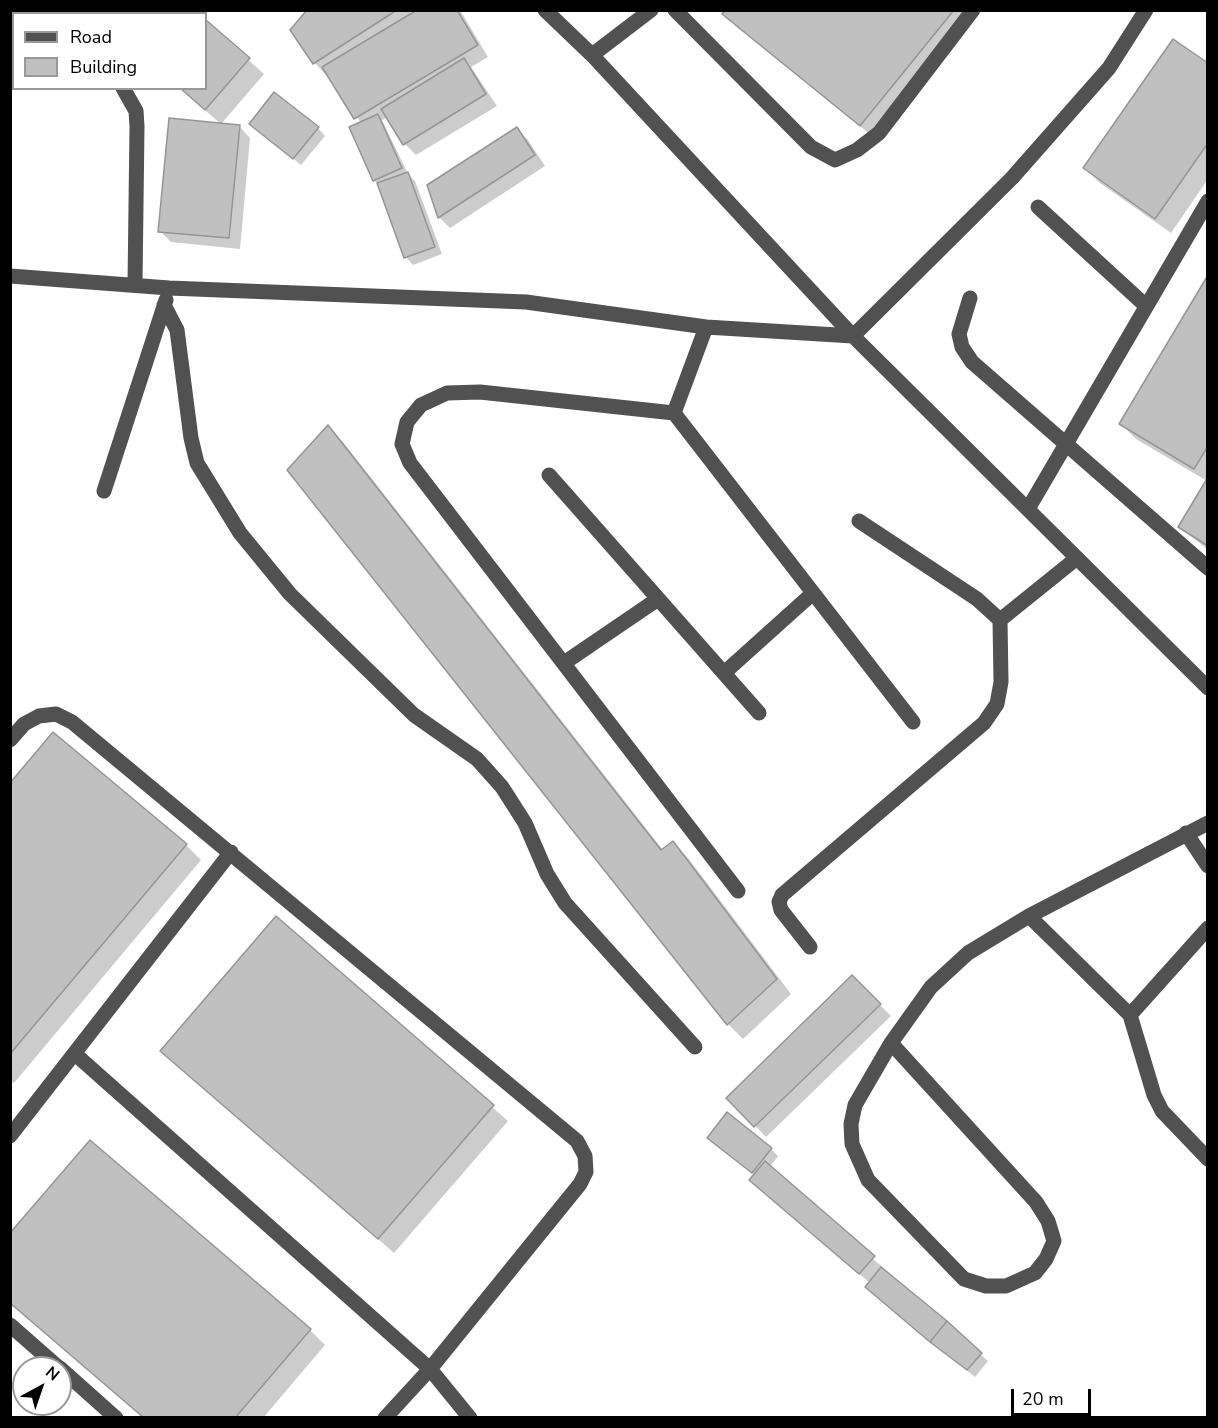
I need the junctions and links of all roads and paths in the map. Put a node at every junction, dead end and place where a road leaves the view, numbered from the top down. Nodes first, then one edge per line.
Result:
1 (546, 10) edge
2 (651, 10) edge
3 (675, 10) edge
4 (973, 10) edge
5 (1146, 10) edge
6 (592, 55) junction
7 (124, 90) edge
8 (1208, 201) edge
9 (1038, 207) dead end
10 (10, 276) edge
11 (135, 284) junction
12 (169, 288) junction
13 (970, 298) dead end
14 (164, 305) junction
15 (1146, 306) junction
16 (706, 327) junction
17 (853, 336) junction
18 (674, 413) junction
19 (1066, 442) junction
20 (549, 475) dead end
21 (104, 491) dead end
22 (1028, 508) junction
23 (859, 521) dead end
24 (1077, 558) junction
25 (1208, 568) edge
26 (813, 593) junction
27 (658, 599) junction
28 (1000, 620) junction
29 (564, 663) junction
30 (724, 673) junction
31 (1208, 688) edge
32 (759, 713) dead end
33 (913, 723) dead end
34 (10, 740) edge
35 (1208, 823) edge
36 (1186, 833) junction
37 (231, 852) junction
38 (1208, 866) edge
39 (738, 891) dead end
40 (1029, 916) junction
41 (1208, 928) edge
42 (810, 947) dead end
43 (1130, 1015) junction
44 (891, 1043) junction
45 (695, 1047) dead end
46 (75, 1054) junction
47 (10, 1136) edge
48 (1208, 1159) edge
49 (10, 1325) edge
50 (46, 1356) edge
51 (430, 1369) junction
52 (72, 1379) edge
53 (116, 1418) edge
54 (385, 1418) edge
55 (470, 1418) edge

1 - 6 street
2 - 6 street
3 - 4 street
5 - 17 street
6 - 17 street
7 - 11 street
8 - 15 street
9 - 15 street
10 - 11 street
11 - 12 street
12 - 14 street
12 - 16 street
13 - 19 street
14 - 21 street
14 - 45 street
15 - 19 street
16 - 17 street
16 - 18 street
17 - 22 street
18 - 26 street
18 - 29 street
19 - 22 street
19 - 25 street
20 - 27 street
22 - 24 street
23 - 28 street
24 - 28 street
24 - 31 street
26 - 30 street
26 - 33 street
27 - 29 street
27 - 30 street
28 - 42 street
29 - 39 street
30 - 32 street
34 - 37 street
35 - 36 street
36 - 38 street
36 - 40 street
37 - 46 street
37 - 51 street
40 - 43 street
40 - 44 street
41 - 43 street
43 - 48 street
44 - 44 street
46 - 47 street
46 - 51 street
49 - 50 street
51 - 54 street
51 - 55 street
52 - 53 street

